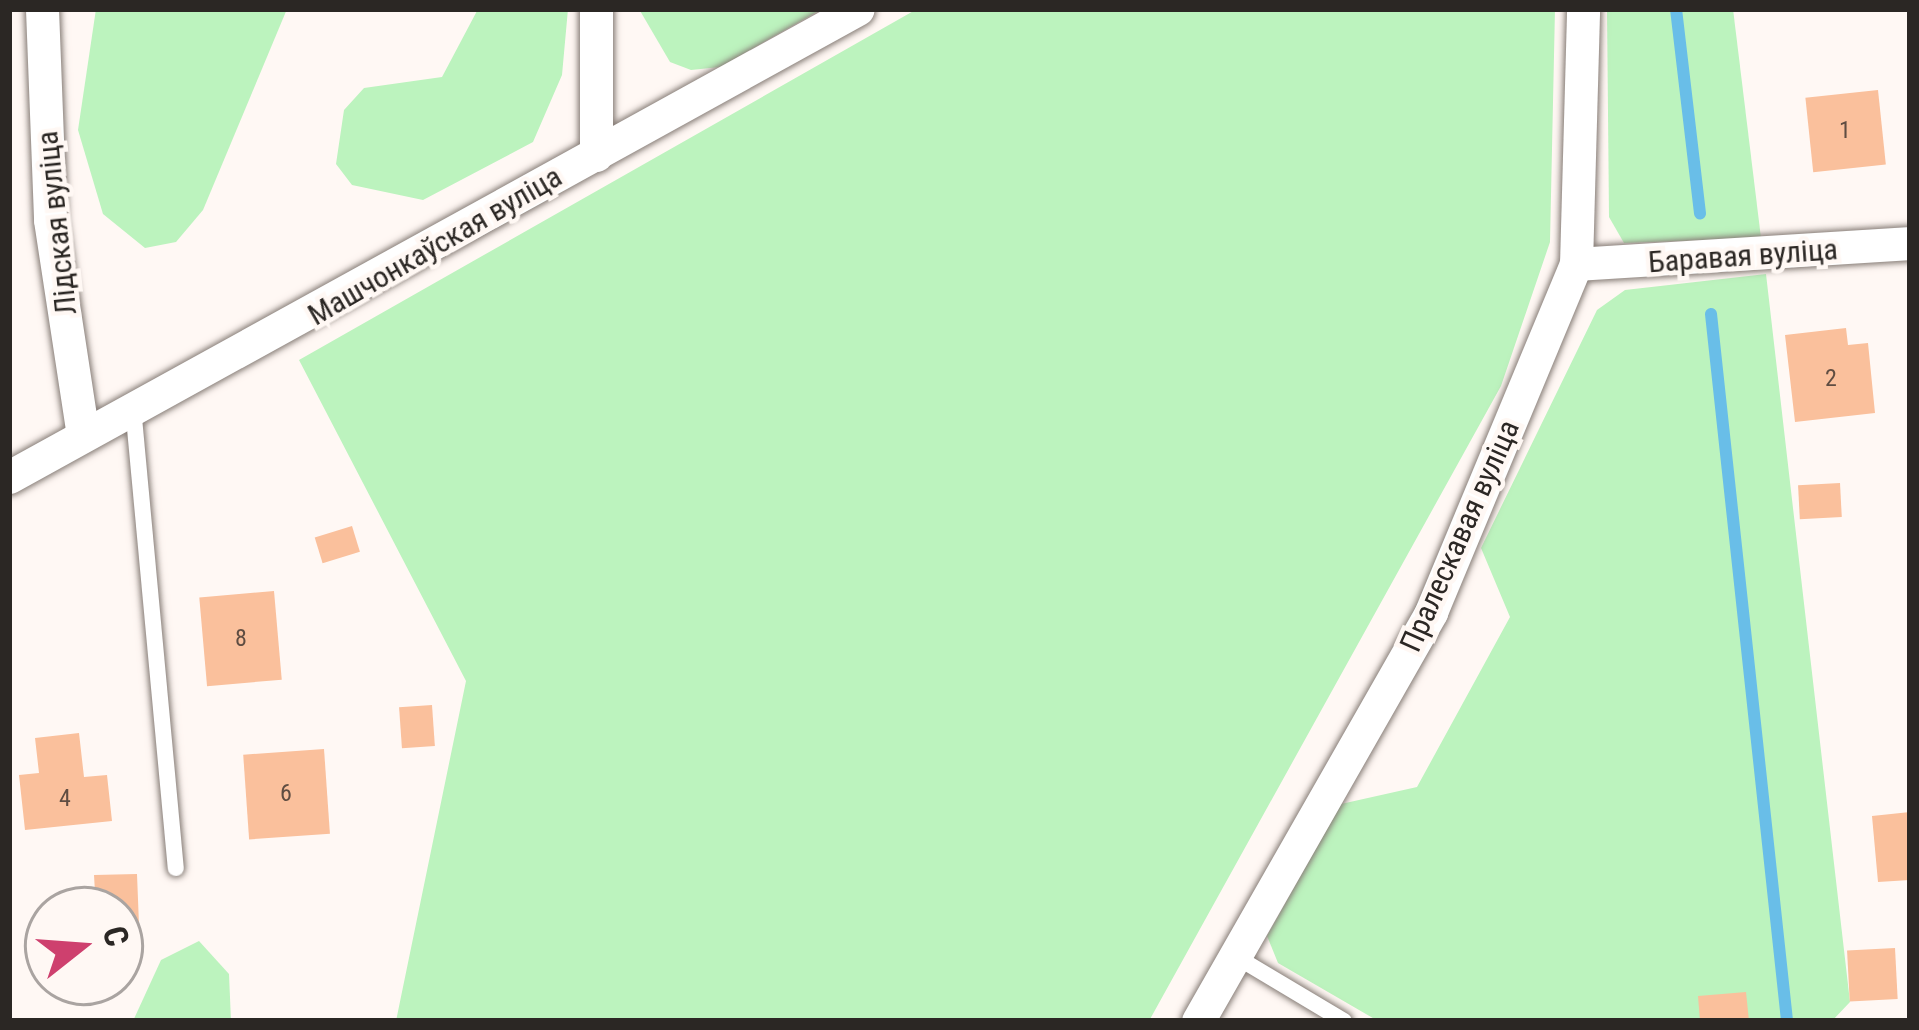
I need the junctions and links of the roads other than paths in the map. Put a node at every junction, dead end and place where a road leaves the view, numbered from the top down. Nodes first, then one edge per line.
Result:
1 (42, 9) edge
2 (596, 9) edge
3 (859, 9) edge
4 (1583, 9) edge
5 (596, 155) junction
6 (1910, 243) edge
7 (1576, 264) junction
8 (133, 406) junction
9 (83, 435) junction
10 (9, 477) edge
11 (176, 868) dead end
12 (1235, 956) junction
13 (1198, 1021) edge
14 (1344, 1021) edge

1 - 9 street, Лідская вуліца
2 - 5 street
3 - 5 street, Машчонкаўская вуліца
4 - 7 street, Пралескавая вуліца
5 - 8 street, Машчонкаўская вуліца
6 - 7 street, Баравая вуліца
7 - 12 street, Пралескавая вуліца
8 - 9 street, Машчонкаўская вуліца
8 - 11 lane
9 - 10 street, Машчонкаўская вуліца
12 - 13 street, Пралескавая вуліца
12 - 14 lane

